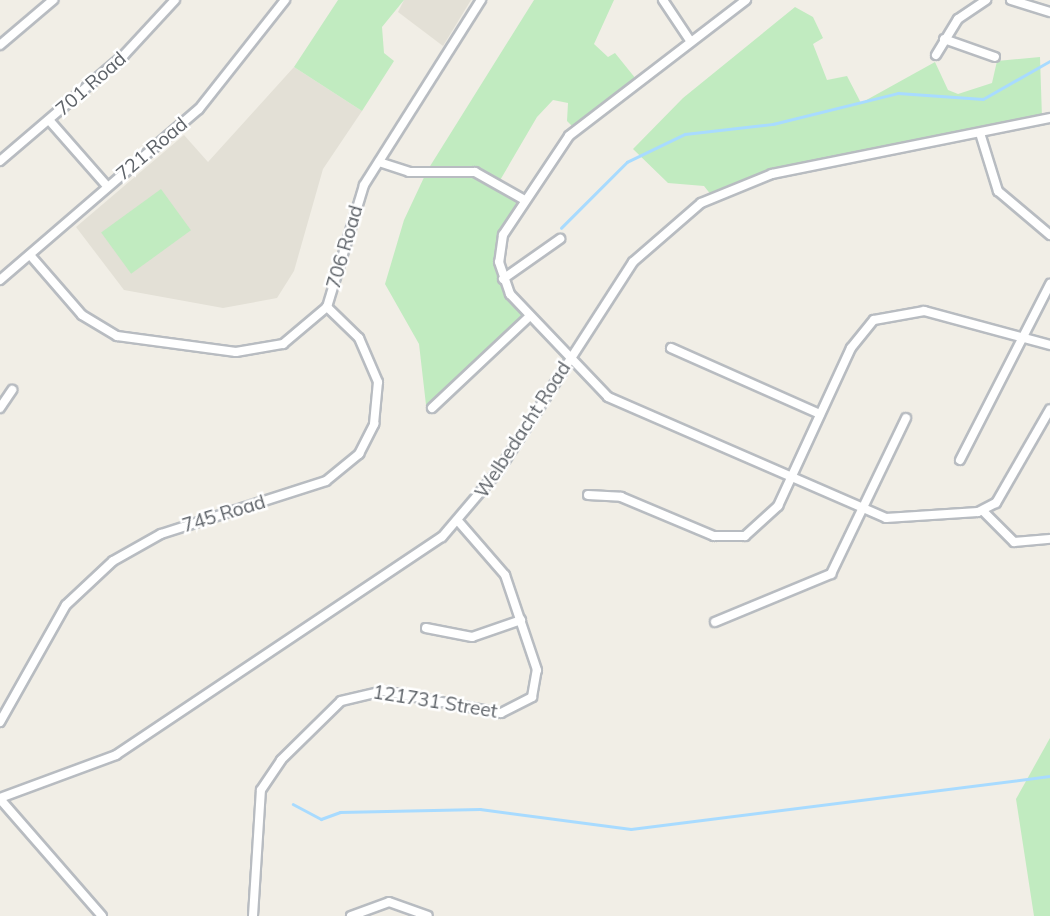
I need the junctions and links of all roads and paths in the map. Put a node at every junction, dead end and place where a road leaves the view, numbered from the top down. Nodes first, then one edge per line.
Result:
1 (52, 0) edge
2 (175, 0) edge
3 (285, 0) edge
4 (481, 0) edge
5 (663, 0) edge
6 (746, 0) edge
7 (986, 0) edge
8 (1011, 0) edge
9 (1050, 12) edge
10 (944, 39) junction
11 (691, 43) junction
12 (0, 45) edge
13 (936, 55) dead end
14 (996, 57) dead end
15 (1050, 118) edge
16 (49, 120) junction
17 (980, 133) junction
18 (0, 161) edge
19 (379, 162) junction
20 (107, 186) junction
21 (523, 199) junction
22 (1050, 235) edge
23 (560, 240) dead end
24 (30, 255) junction
25 (503, 279) junction
26 (0, 280) edge
27 (1050, 284) edge
28 (327, 307) junction
29 (529, 317) junction
30 (1023, 335) junction
31 (1050, 345) edge
32 (671, 348) dead end
33 (568, 360) junction
34 (12, 390) dead end
35 (0, 408) edge
36 (432, 408) dead end
37 (1050, 409) edge
38 (820, 414) junction
39 (906, 418) dead end
40 (960, 460) dead end
41 (791, 480) junction
42 (588, 495) dead end
43 (983, 511) junction
44 (864, 513) junction
45 (460, 522) junction
46 (1050, 539) edge
47 (521, 620) junction
48 (715, 622) dead end
49 (426, 628) dead end
50 (0, 722) edge
51 (0, 799) edge
52 (102, 916) edge
53 (253, 916) edge
54 (351, 916) edge
55 (428, 916) edge

1 - 12 street
2 - 16 street, 701 Road
3 - 20 street, 721 Road
4 - 19 street, 706 Road
5 - 11 street
6 - 11 street
7 - 10 street
8 - 9 street
10 - 13 street
10 - 14 street
11 - 21 street
15 - 17 street, Welbedacht Road
16 - 18 street, 701 Road
16 - 20 street
17 - 22 street
17 - 33 street, Welbedacht Road
19 - 21 street
19 - 28 street, 706 Road
20 - 24 street, 721 Road
21 - 25 street
23 - 25 street
24 - 26 street, 721 Road
24 - 28 street, 706 Road
25 - 29 street
27 - 30 street
28 - 50 street, 745 Road
29 - 33 street
29 - 36 street
30 - 31 street
30 - 38 street
30 - 40 street
32 - 38 street
33 - 41 street
33 - 45 street, Welbedacht Road
34 - 35 street
37 - 43 street
38 - 41 street
39 - 44 street
41 - 42 street
41 - 44 street
43 - 44 street
43 - 46 street
44 - 48 street
45 - 47 street, 121731 Street
45 - 51 street, Welbedacht Road
47 - 49 street
47 - 53 street, 121731 Street
51 - 52 street
54 - 55 street

